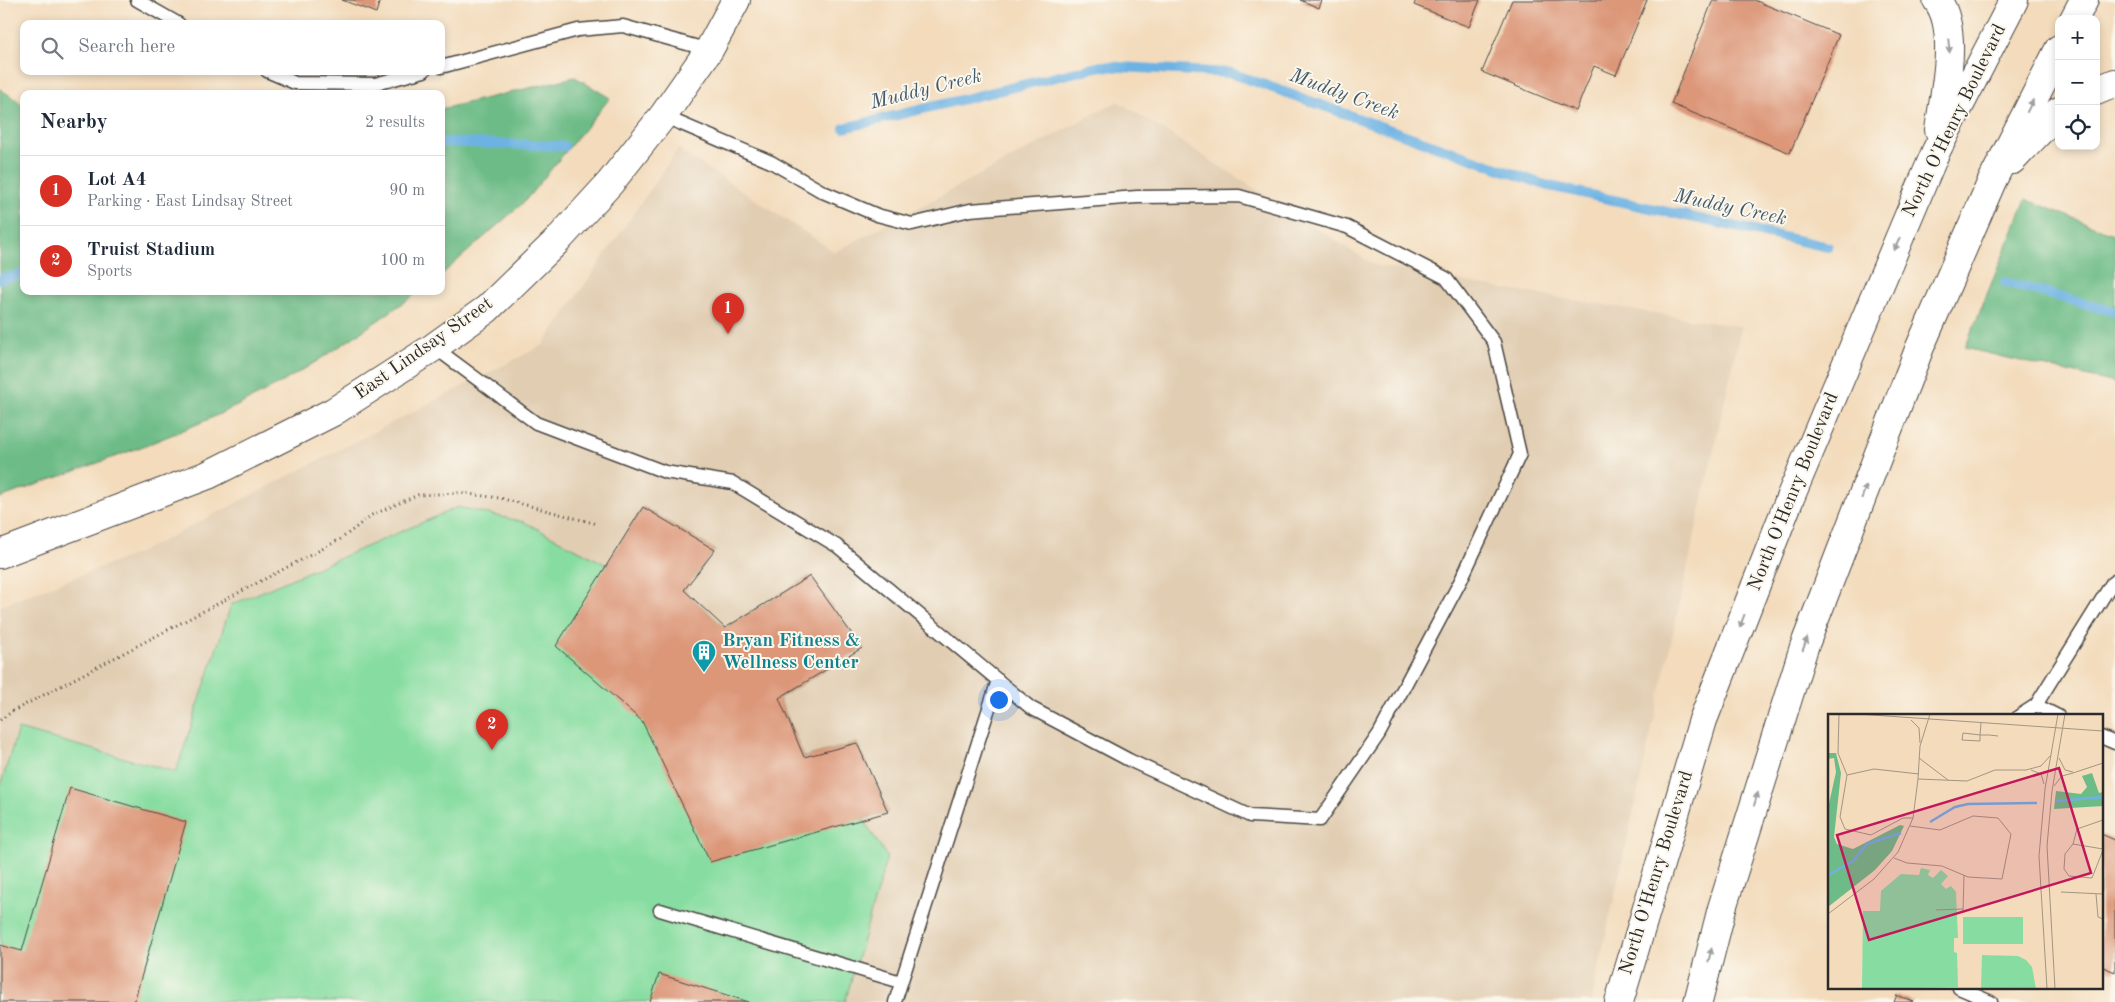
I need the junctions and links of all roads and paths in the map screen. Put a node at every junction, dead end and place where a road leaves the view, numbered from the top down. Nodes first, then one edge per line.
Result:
1 (137, 0) edge
2 (736, 0) edge
3 (1938, 0) edge
4 (2014, 0) edge
5 (2084, 0) edge
6 (2076, 15) edge
7 (173, 20) edge
8 (709, 50) junction
9 (2055, 58) edge
10 (445, 66) edge
11 (276, 75) edge
12 (409, 75) edge
13 (2115, 83) edge
14 (2100, 89) edge
15 (2055, 114) edge
16 (663, 116) junction
17 (1936, 151) junction
18 (1992, 181) junction
19 (434, 347) junction
20 (597, 524) dead end
21 (0, 554) edge
22 (2115, 581) edge
23 (998, 680) junction
24 (2036, 705) junction
25 (2023, 714) edge
26 (2054, 714) edge
27 (0, 720) edge
28 (2102, 737) edge
29 (2115, 743) edge
30 (660, 910) dead end
31 (901, 982) junction
32 (1964, 990) edge
33 (895, 1002) edge
34 (1619, 1002) edge
35 (1698, 1002) edge
36 (1991, 1002) edge

1 - 7 lane
2 - 8 main road, East Lindsay Street
3 -> 17 main road
4 - 17 main road, North O'Henry Boulevard
5 - 6 main road
8 - 10 lane
8 - 16 main road, East Lindsay Street
18 -> 9 main road
11 - 12 lane
13 - 14 main road
15 - 18 main road
16 - 19 main road, East Lindsay Street
16 - 23 lane
17 -> 34 main road, North O'Henry Boulevard
35 -> 18 main road
19 - 21 main road, East Lindsay Street
19 - 23 lane
20 - 27 path
22 - 24 lane
23 - 31 lane
24 - 25 lane
24 - 26 lane
28 - 29 lane
30 - 31 lane
31 - 33 lane
32 - 36 lane

